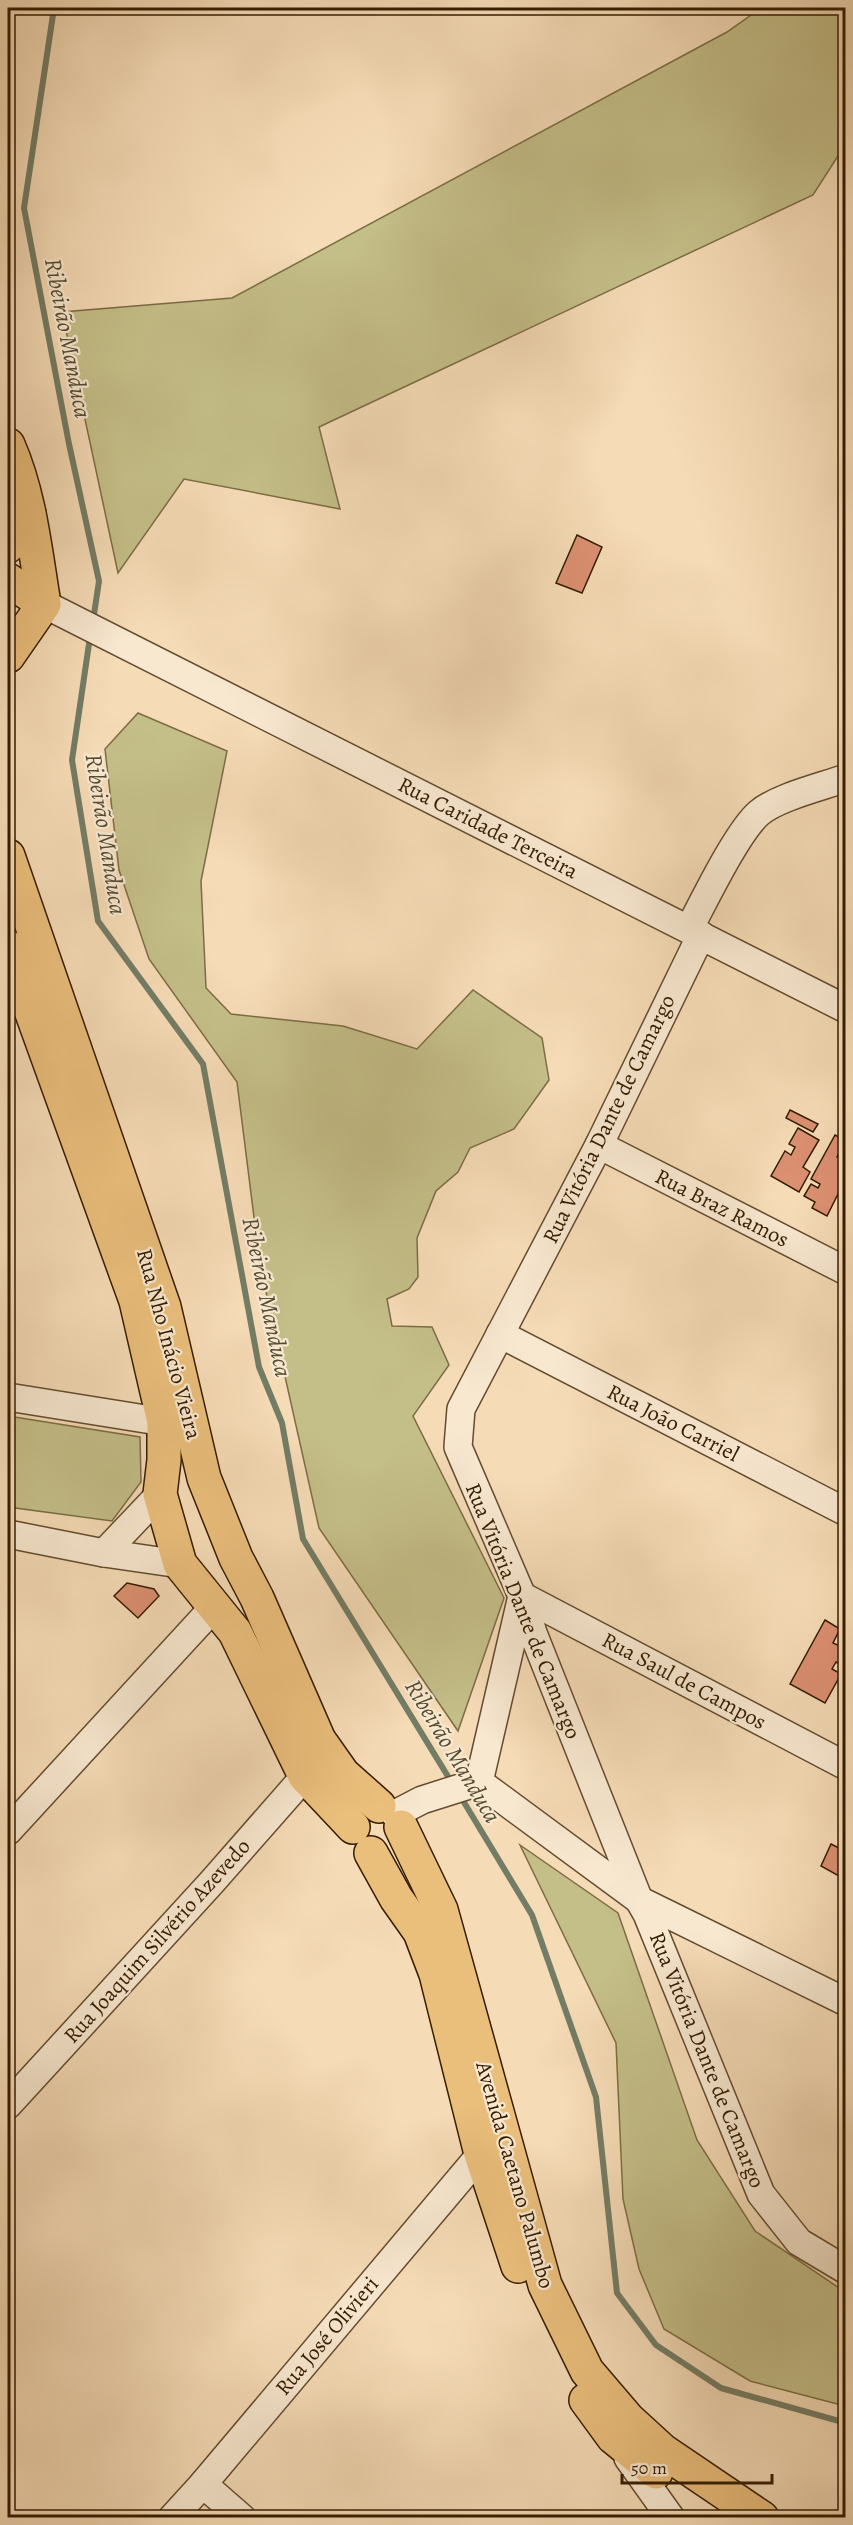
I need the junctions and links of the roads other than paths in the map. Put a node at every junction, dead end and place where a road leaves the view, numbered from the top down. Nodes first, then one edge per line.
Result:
1 (8, 445) edge
2 (29, 514) junction
3 (8, 546) edge
4 (8, 580) edge
5 (58, 611) junction
6 (8, 656) edge
7 (846, 778) edge
8 (8, 856) edge
9 (695, 932) junction
10 (8, 947) edge
11 (846, 1009) edge
12 (600, 1145) junction
13 (846, 1271) edge
14 (501, 1334) junction
15 (8, 1397) edge
16 (164, 1422) junction
17 (204, 1478) junction
18 (160, 1494) junction
19 (846, 1512) edge
20 (8, 1534) edge
21 (104, 1553) junction
22 (180, 1564) junction
23 (522, 1596) junction
24 (214, 1607) junction
25 (846, 1766) edge
26 (305, 1776) junction
27 (473, 1785) junction
28 (399, 1812) junction
29 (8, 1831) edge
30 (362, 1840) junction
31 (639, 1900) junction
32 (846, 2002) edge
33 (8, 2105) edge
34 (481, 2154) junction
35 (846, 2270) edge
36 (613, 2437) junction
37 (203, 2484) junction
38 (172, 2517) edge
39 (242, 2517) edge
40 (671, 2517) edge
41 (724, 2517) edge
42 (762, 2517) edge

1 - 2 main road
2 - 3 main road
2 - 5 main road
4 - 5 main road
5 - 6 main road
5 - 9 street, Rua Caridade Terceira
7 - 9 street, Rua Vitória Dante de Camargo
8 - 17 main road, Rua Nho Inácio Vieira
9 - 11 street, Rua Caridade Terceira
9 - 12 street, Rua Vitória Dante de Camargo
10 - 16 main road, Rua Nho Inácio Vieira
12 - 13 street, Rua Braz Ramos
12 - 14 street, Rua Vitória Dante de Camargo
14 - 19 street, Rua João Carriel
14 - 23 street, Rua Vitória Dante de Camargo
15 - 16 street
16 - 18 main road, Rua Nho Inácio Vieira
17 - 18 main road
17 - 28 main road, Rua Nho Inácio Vieira
18 - 21 street
18 - 22 main road, Rua Nho Inácio Vieira
20 - 21 street
21 - 22 street
22 - 24 main road, Rua Nho Inácio Vieira
23 - 25 street, Rua Saul de Campos
23 - 27 street
23 - 31 street, Rua Vitória Dante de Camargo
24 - 26 main road, Rua Nho Inácio Vieira
24 - 29 street
26 - 30 main road, Rua Nho Inácio Vieira
26 - 33 street, Rua Joaquim Silvério Azevedo
27 - 28 street
27 - 31 street
28 - 30 main road
28 - 30 main road
28 - 42 main road, Avenida Caetano Palumbo
30 - 34 main road, Avenida Caetano Palumbo
31 - 32 street
31 - 35 street, Rua Vitória Dante de Camargo
34 - 36 main road, Avenida Caetano Palumbo
34 - 37 street, Rua José Olivieri
36 - 40 street
36 - 41 main road, Avenida Caetano Palumbo
37 - 38 street, Rua José Olivieri
37 - 39 street

